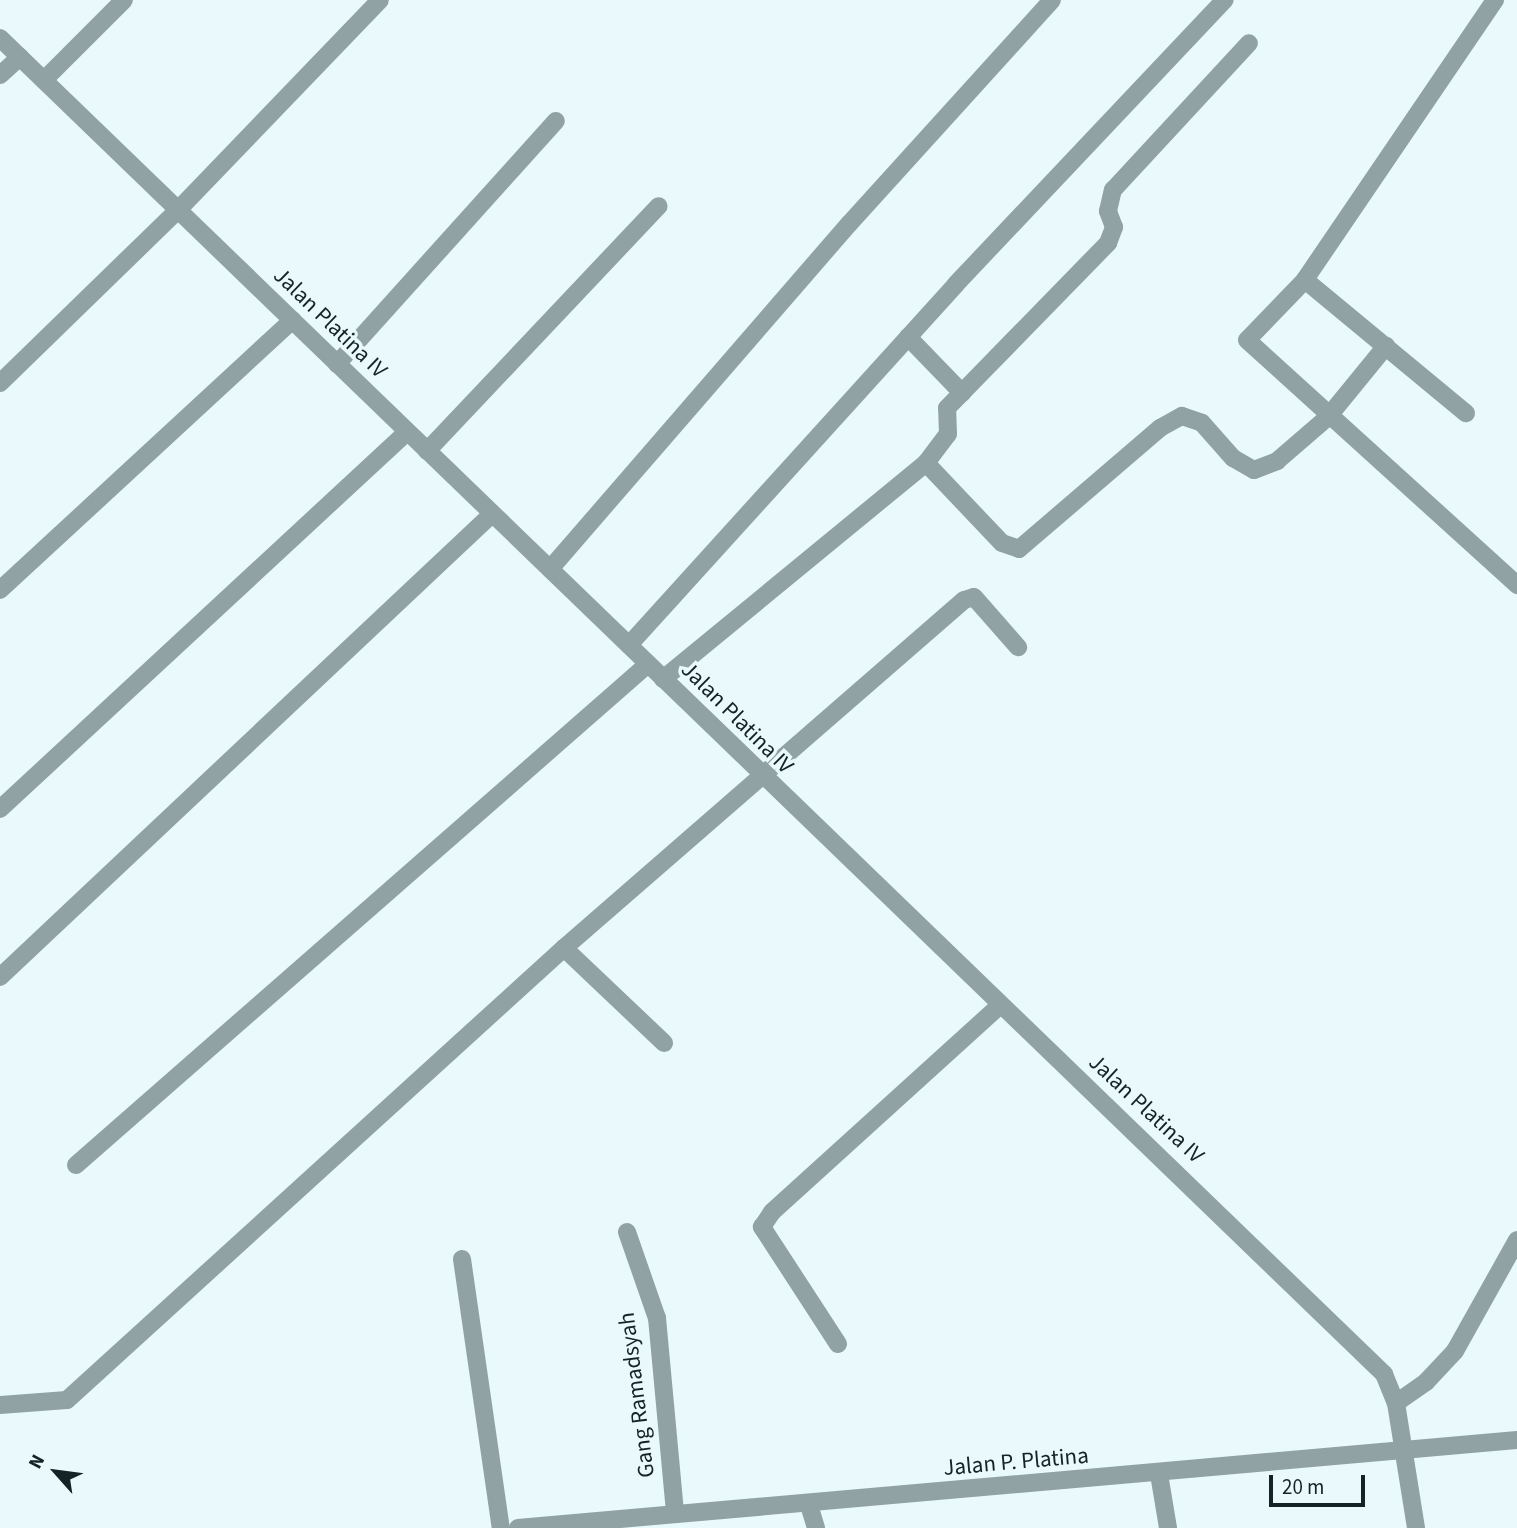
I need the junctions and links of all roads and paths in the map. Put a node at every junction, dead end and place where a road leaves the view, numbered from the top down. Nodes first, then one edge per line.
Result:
1 (124, 0) edge
2 (380, 0) edge
3 (1052, 0) edge
4 (1225, 0) edge
5 (1495, 0) edge
6 (0, 38) edge
7 (1249, 43) dead end
8 (20, 57) junction
9 (0, 75) edge
10 (44, 80) junction
11 (556, 121) dead end
12 (659, 206) dead end
13 (178, 211) junction
14 (1305, 281) junction
15 (293, 320) junction
16 (908, 337) junction
17 (1386, 346) junction
18 (337, 363) junction
19 (0, 383) edge
20 (962, 393) junction
21 (1466, 413) dead end
22 (1328, 416) junction
23 (407, 432) junction
24 (427, 451) junction
25 (926, 463) junction
26 (492, 514) junction
27 (550, 569) junction
28 (4, 578) edge
29 (1517, 584) edge
30 (629, 645) junction
31 (1018, 647) dead end
32 (648, 664) junction
33 (663, 679) junction
34 (761, 775) junction
35 (0, 809) edge
36 (564, 948) junction
37 (0, 977) edge
38 (1000, 1006) junction
39 (664, 1043) dead end
40 (76, 1165) dead end
41 (627, 1232) dead end
42 (1517, 1240) edge
43 (462, 1259) dead end
44 (838, 1344) dead end
45 (1396, 1403) junction
46 (0, 1405) edge
47 (1517, 1440) edge
48 (1406, 1451) junction
49 (1158, 1474) junction
50 (809, 1505) junction
51 (675, 1513) junction
52 (501, 1528) edge
53 (518, 1528) edge
54 (816, 1528) edge
55 (1168, 1528) edge
56 (1416, 1528) edge

1 - 10 street
2 - 13 street
3 - 27 street
4 - 16 street
5 - 14 street
6 - 8 street, Jalan Platina IV
7 - 20 street
8 - 9 street
8 - 10 street, Jalan Platina IV
10 - 13 street, Jalan Platina IV
11 - 18 street
12 - 24 street
13 - 15 street, Jalan Platina IV
13 - 19 street
14 - 17 street
14 - 22 street
15 - 18 street, Jalan Platina IV
15 - 28 street
16 - 20 street
16 - 30 street
17 - 21 street
17 - 22 street
18 - 23 street, Jalan Platina IV
20 - 25 street
22 - 25 street
22 - 29 street
23 - 24 street, Jalan Platina IV
23 - 35 street
24 - 26 street, Jalan Platina IV
25 - 33 street
26 - 27 street, Jalan Platina IV
26 - 37 street
27 - 30 street, Jalan Platina IV
30 - 32 street, Jalan Platina IV
31 - 34 street
32 - 33 street, Jalan Platina IV
32 - 40 street
33 - 34 street, Jalan Platina IV
34 - 36 street
34 - 38 street, Jalan Platina IV
36 - 39 street
36 - 46 street
38 - 44 street
38 - 45 street, Jalan Platina IV
41 - 51 street, Gang Ramadsyah
42 - 45 street
43 - 52 street
45 - 48 street, Jalan Platina IV
47 - 48 street, Jalan P. Platina
48 - 49 street, Jalan P. Platina
48 - 56 street, Jalan Platina IV
49 - 50 street, Jalan P. Platina
49 - 55 street
50 - 51 street, Jalan P. Platina
50 - 54 street
51 - 53 street, Jalan P. Platina

